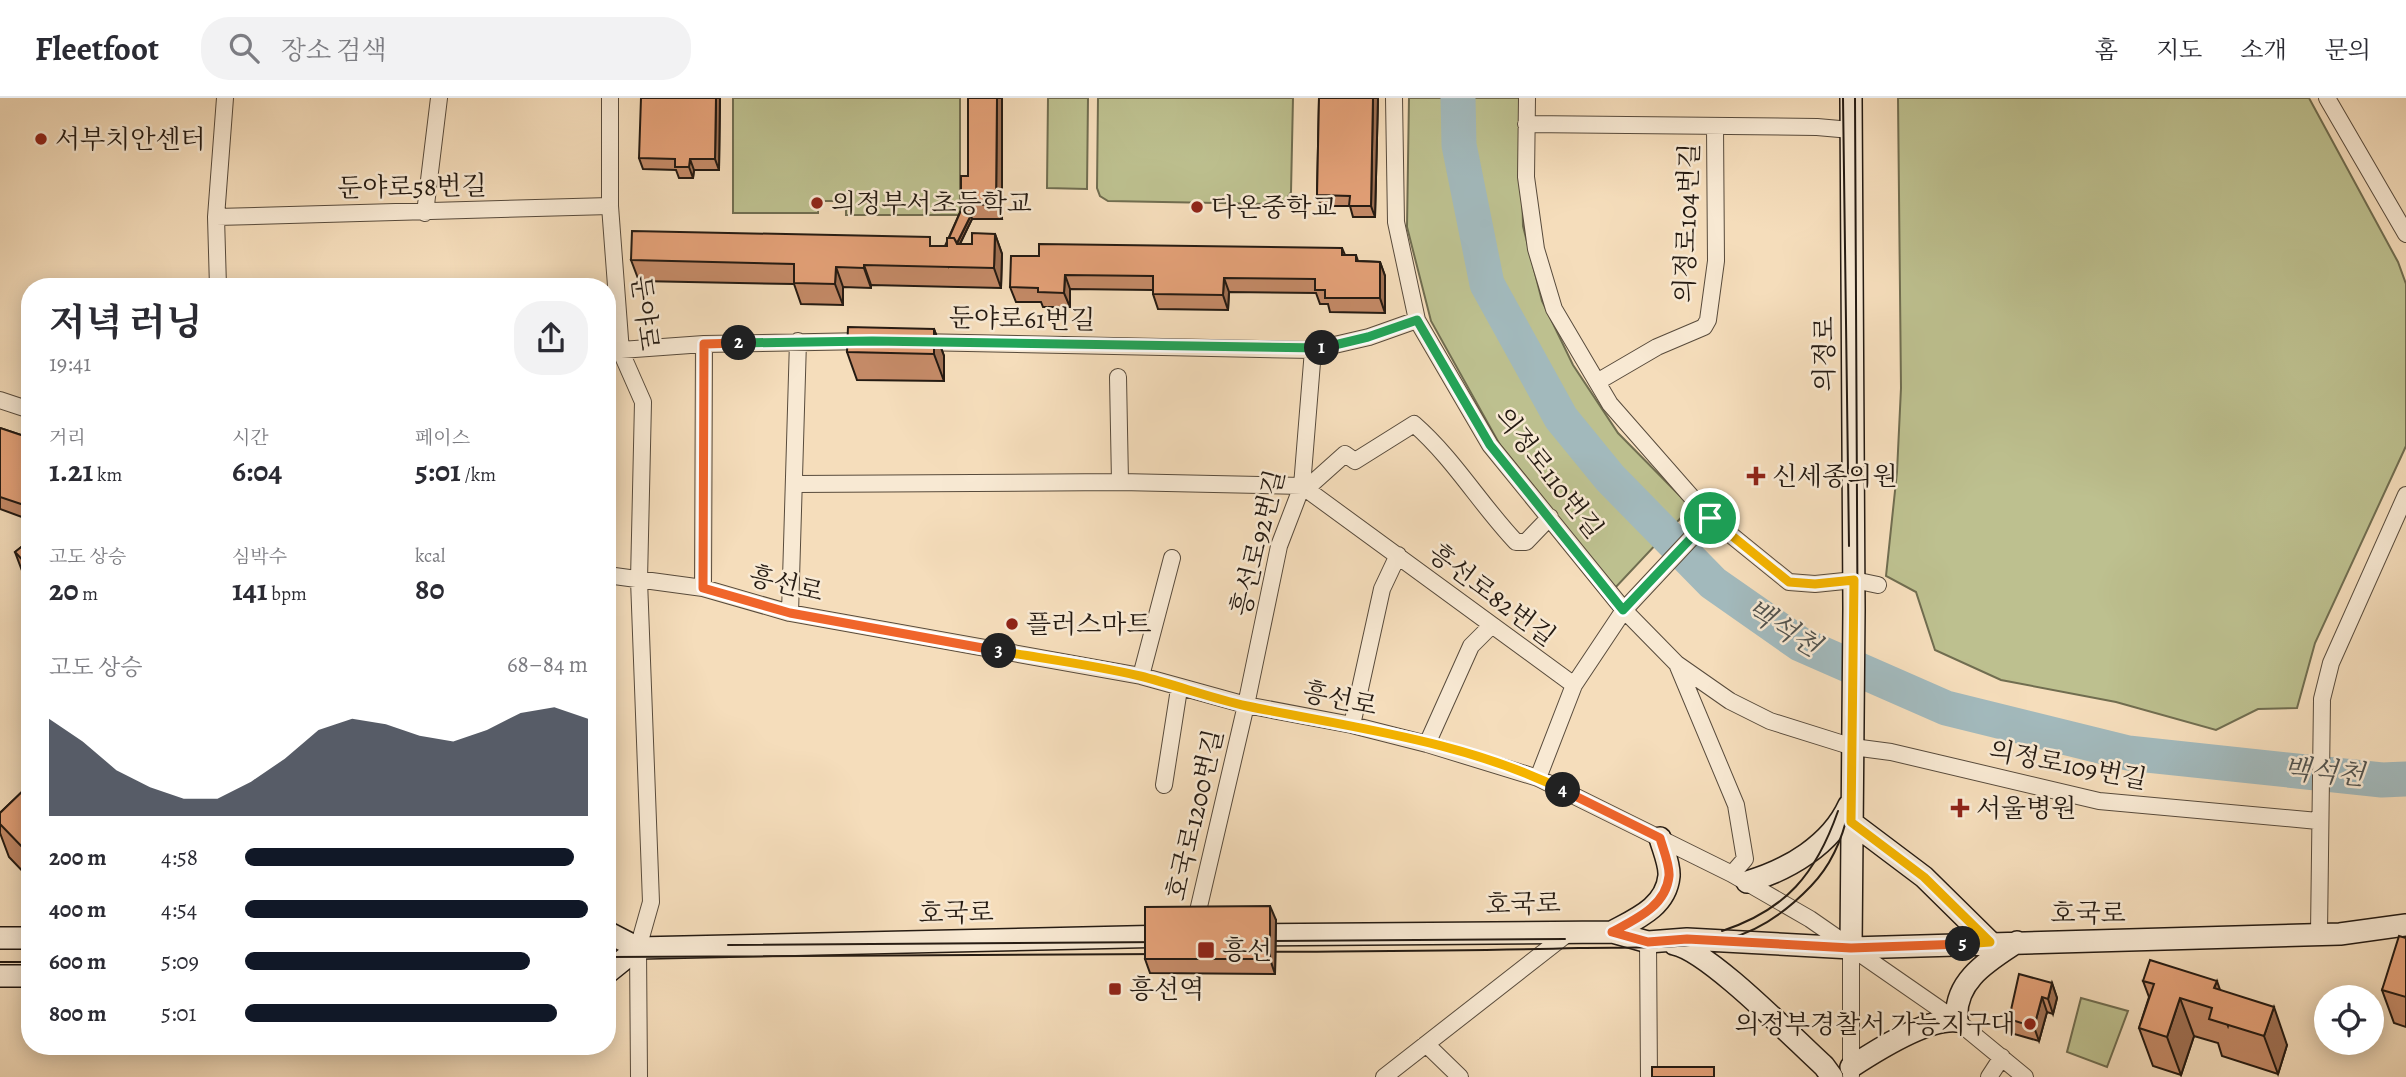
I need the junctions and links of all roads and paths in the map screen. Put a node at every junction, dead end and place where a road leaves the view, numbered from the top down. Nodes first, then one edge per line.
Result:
1 (225, 98) edge
2 (439, 98) edge
3 (610, 98) edge
4 (1394, 98) edge
5 (1527, 98) edge
6 (1851, 98) edge
7 (2326, 98) edge
8 (1526, 124) junction
9 (1715, 126) junction
10 (1851, 130) junction
11 (610, 206) junction
12 (425, 213) junction
13 (215, 217) junction
14 (2406, 234) edge
15 (218, 278) edge
16 (612, 278) edge
17 (1417, 320) junction
18 (798, 341) junction
19 (878, 342) edge
20 (905, 342) edge
21 (704, 344) junction
22 (1313, 350) junction
23 (616, 352) edge
24 (616, 355) edge
25 (1118, 377) dead end
26 (1597, 382) junction
27 (0, 400) edge
28 (21, 407) edge
29 (1120, 482) junction
30 (796, 484) junction
31 (1304, 487) junction
32 (2406, 495) edge
33 (1550, 517) junction
34 (1710, 518) junction
35 (1398, 555) junction
36 (1172, 558) dead end
37 (616, 576) edge
38 (639, 580) junction
39 (1854, 580) junction
40 (1878, 585) dead end
41 (703, 588) junction
42 (1623, 610) junction
43 (790, 613) junction
44 (1491, 626) junction
45 (1677, 664) junction
46 (1141, 676) junction
47 (1574, 685) junction
48 (1180, 689) junction
49 (1246, 705) junction
50 (1352, 725) junction
51 (1853, 740) junction
52 (1427, 744) junction
53 (1538, 778) junction
54 (1164, 785) dead end
55 (1852, 800) junction
56 (2318, 821) junction
57 (1851, 822) junction
58 (1660, 838) junction
59 (1740, 878) junction
60 (2406, 925) edge
61 (1571, 931) junction
62 (1612, 932) junction
63 (2319, 933) junction
64 (1192, 936) junction
65 (616, 937) edge
66 (0, 938) edge
67 (21, 938) edge
68 (2018, 941) junction
69 (1990, 942) junction
70 (1656, 943) junction
71 (638, 948) junction
72 (1851, 948) junction
73 (616, 966) edge
74 (0, 976) edge
75 (21, 976) edge
76 (1957, 1021) junction
77 (1426, 1044) junction
78 (2002, 1057) junction
79 (1844, 1074) edge
80 (639, 1077) edge
81 (1384, 1077) edge
82 (1460, 1077) edge
83 (1649, 1077) edge
84 (1989, 1077) edge
85 (2025, 1077) edge

1 - 13 street
2 - 12 street
3 - 11 street, 둔야로
4 - 17 street, 의정로110번길
5 - 8 street
6 - 10 street, 의정로
7 - 14 street
8 - 9 street
8 - 26 street
9 - 10 street
9 - 26 street, 의정로104번길
10 - 39 street, 의정로
11 - 12 street, 둔야로58번길
11 - 16 street, 둔야로
12 - 13 street, 둔야로58번길
13 - 15 street
17 - 22 street, 둔야로61번길
17 - 33 street, 의정로110번길
18 - 19 street
18 - 21 street
18 - 30 street
20 - 22 street, 둔야로61번길
21 - 23 street
21 - 41 street
22 - 31 street, 흥선로92번길
24 - 38 street, 둔야로
25 - 29 street
26 - 34 street
27 - 28 street
29 - 30 street
29 - 31 street
30 - 43 street
31 - 33 street
31 - 35 street, 흥선로82번길
31 - 49 street, 흥선로92번길
32 - 56 street
33 - 42 street, 의정로110번길
34 - 39 street
34 - 42 street
35 - 44 street, 흥선로82번길
35 - 50 street
36 - 46 street
37 - 38 street, 흥선로
38 - 41 street, 흥선로
38 - 71 street, 둔야로
39 - 40 street
39 - 51 street, 의정로
41 - 43 street, 흥선로
42 - 45 street, 의정로110번길
42 - 47 street
43 - 46 street, 흥선로
44 - 47 street, 흥선로82번길
44 - 52 street
45 - 51 street, 의정로110번길
45 - 59 street
46 - 48 street, 흥선로
47 - 53 street
48 - 49 street, 흥선로
48 - 54 street
49 - 50 street, 흥선로
49 - 64 street, 호국로1200번길
50 - 52 street, 흥선로
51 - 55 street
51 - 56 street, 의정로109번길
52 - 53 street, 흥선로
53 - 58 street, 흥선로
55 - 57 street
55 - 59 street
56 - 63 street
57 - 69 street
57 - 72 street
58 - 59 street, 흥선로
58 - 62 street
59 - 72 street, 흥선로
60 - 63 street, 호국로
61 - 62 street, 호국로
61 - 64 street, 호국로
61 - 77 street
62 - 70 street, 호국로
63 - 68 street, 호국로
64 - 71 street, 호국로
65 - 71 street, 호국로
66 - 67 street
68 - 69 street, 호국로
68 - 76 street
69 - 72 street, 호국로
70 - 72 street, 호국로
70 - 79 street
70 - 83 street
71 - 73 street
71 - 80 street, 둔야로
72 - 76 street, 흥선로
72 - 79 street
74 - 75 street
76 - 78 street, 흥선로
76 - 79 street
77 - 81 street
77 - 82 street
78 - 84 street
78 - 85 street, 흥선로

